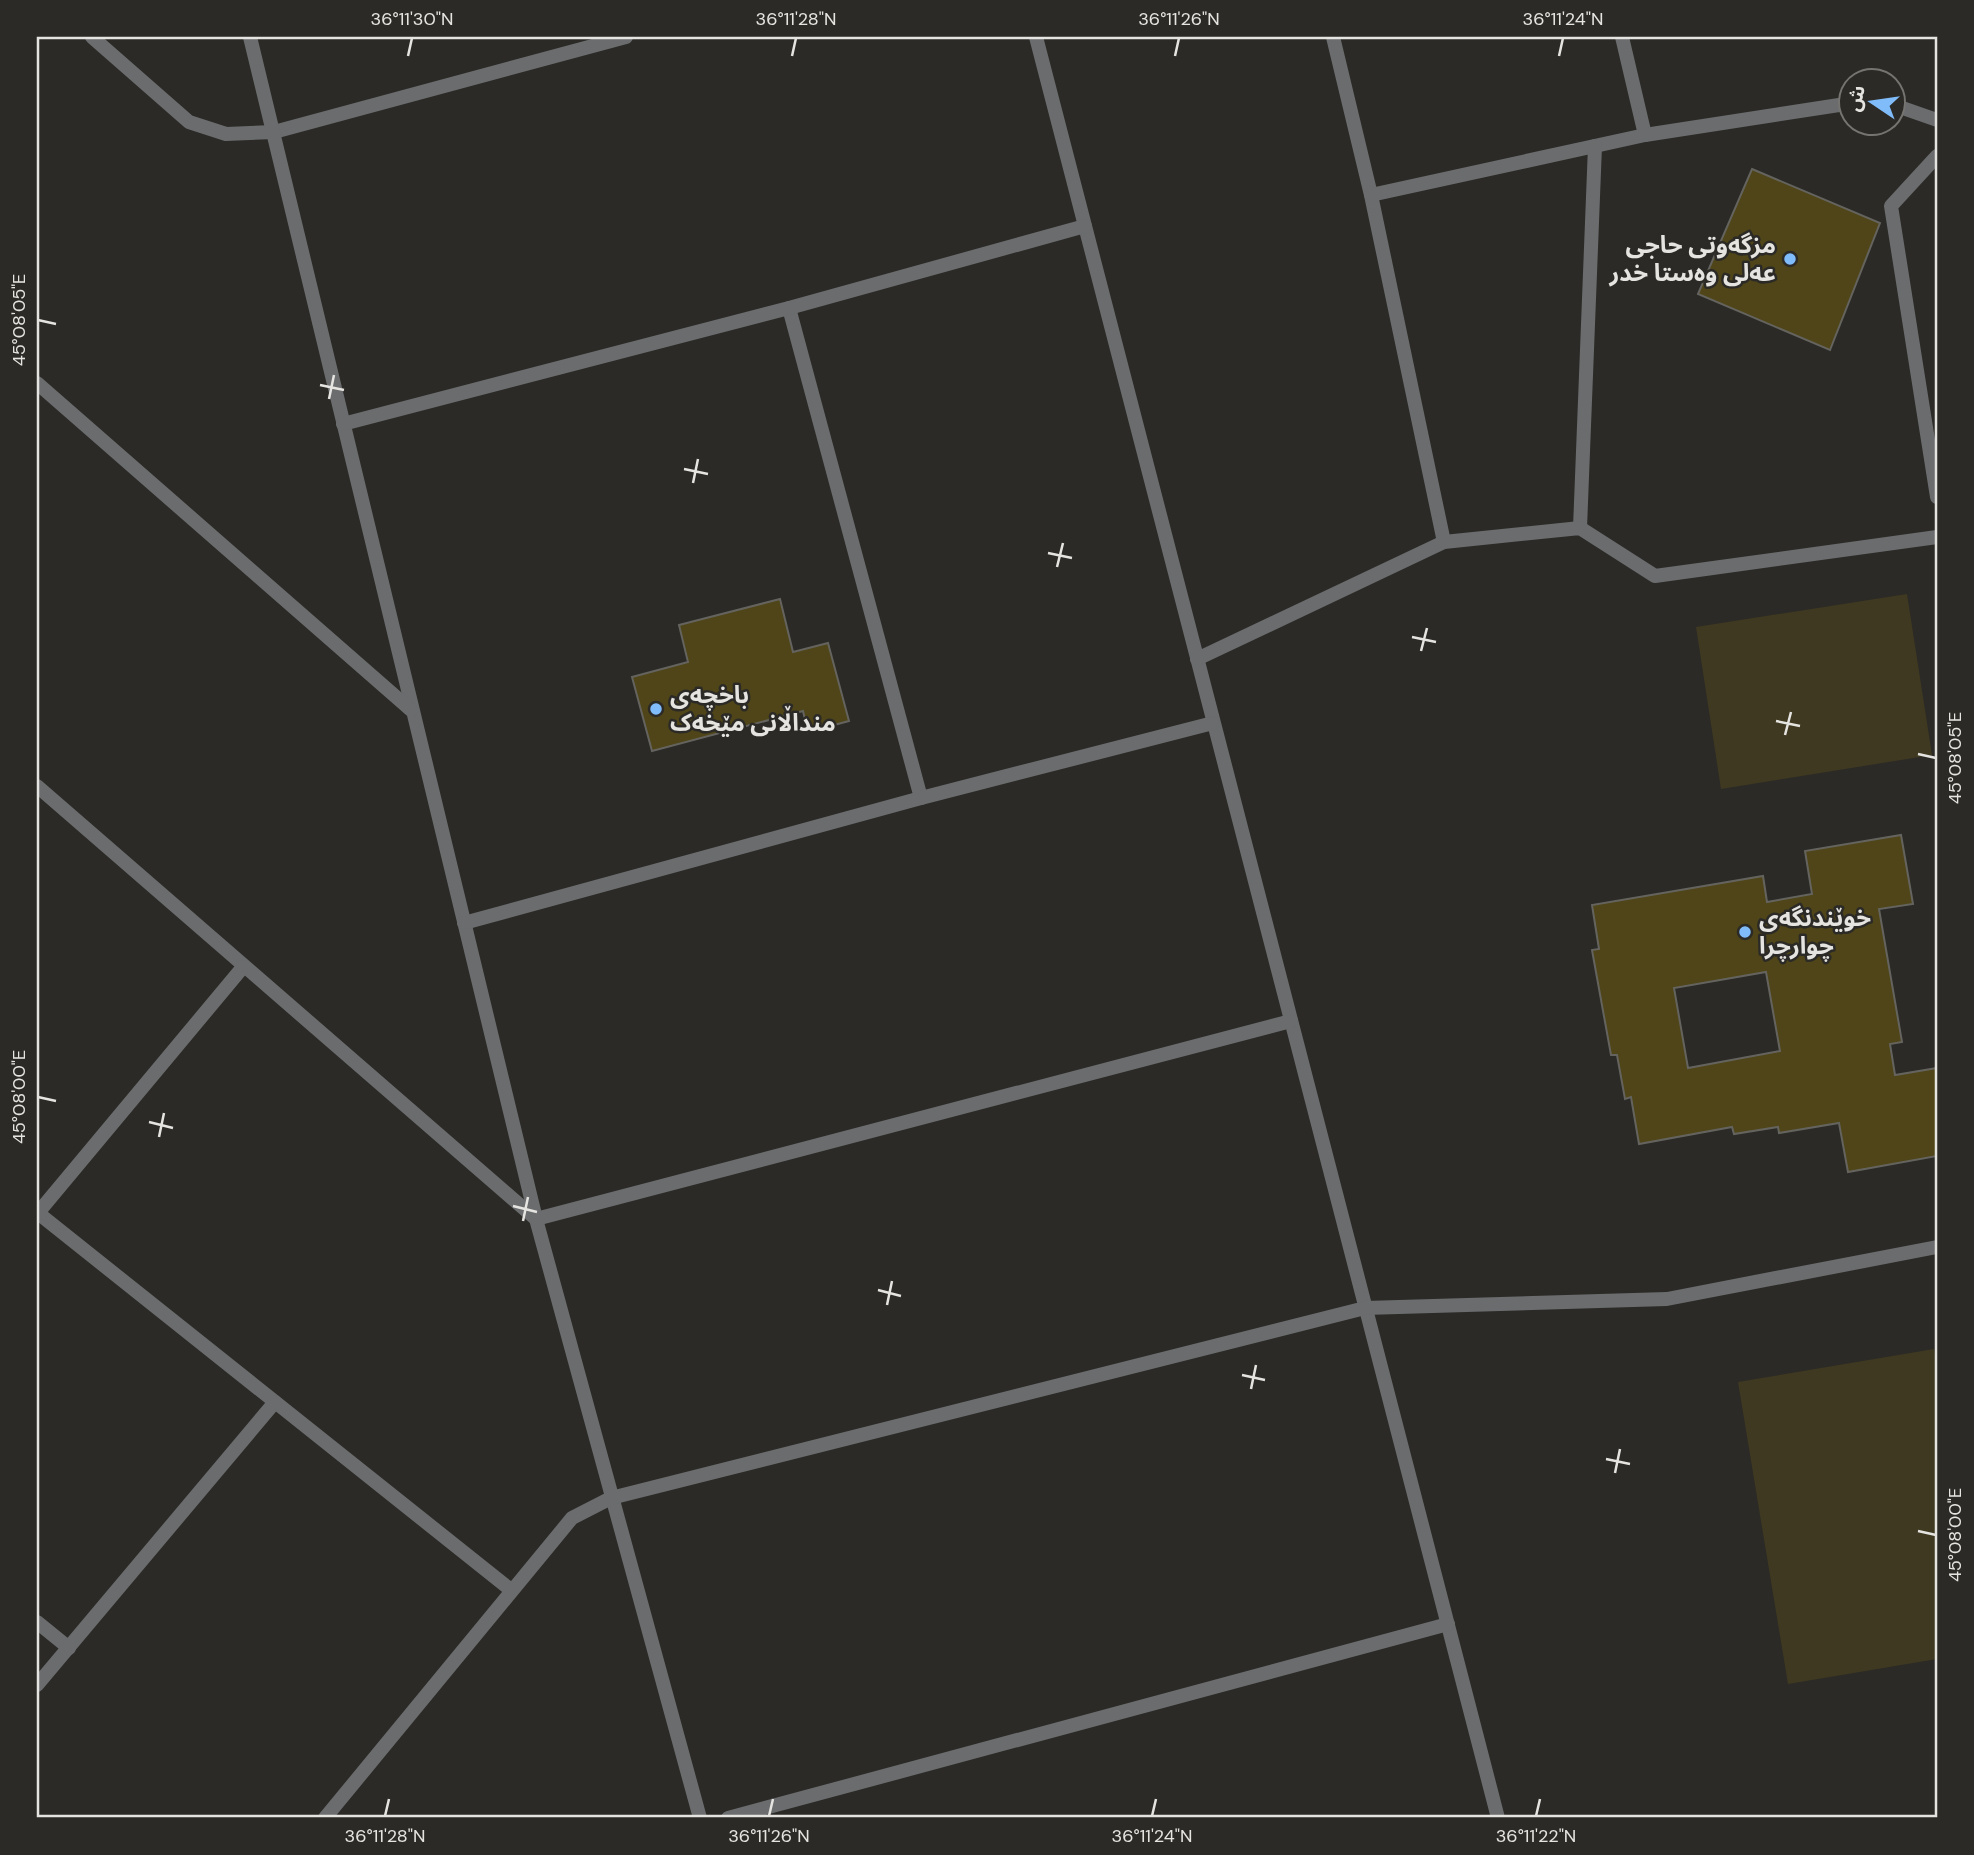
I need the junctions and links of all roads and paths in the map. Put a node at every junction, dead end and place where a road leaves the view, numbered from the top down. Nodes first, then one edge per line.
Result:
1 (92, 37) edge
2 (250, 37) edge
3 (626, 37) edge
4 (1036, 37) edge
5 (1333, 37) edge
6 (1622, 37) edge
7 (1838, 105) edge
8 (1908, 110) edge
9 (1937, 120) edge
10 (274, 132) junction
11 (1644, 135) junction
12 (1595, 146) junction
13 (1937, 156) edge
14 (1370, 195) junction
15 (1084, 226) junction
16 (789, 308) junction
17 (37, 383) edge
18 (343, 424) junction
19 (1937, 497) edge
20 (1580, 528) junction
21 (1937, 537) edge
22 (1444, 542) junction
23 (1197, 659) junction
24 (411, 710) junction
25 (1213, 723) junction
26 (37, 786) edge
27 (921, 798) junction
28 (464, 923) junction
29 (243, 967) junction
30 (1291, 1021) junction
31 (37, 1213) edge
32 (536, 1219) junction
33 (1937, 1247) edge
34 (1365, 1308) junction
35 (275, 1402) junction
36 (611, 1498) junction
37 (511, 1590) junction
38 (37, 1622) edge
39 (1448, 1624) junction
40 (69, 1648) junction
41 (37, 1685) edge
42 (325, 1818) edge
43 (700, 1818) edge
44 (728, 1818) edge
45 (1498, 1818) edge

1 - 10 street
2 - 10 street
3 - 10 street
4 - 15 street
5 - 14 street
6 - 11 street
7 - 11 street
8 - 9 street
10 - 18 street
11 - 12 street
12 - 14 street
12 - 20 street
13 - 19 street
14 - 22 street
15 - 16 street
15 - 23 street
16 - 18 street
16 - 27 street
17 - 24 street
18 - 24 street
20 - 21 street
20 - 22 street
22 - 23 street
23 - 25 street
24 - 28 street
25 - 27 street
25 - 30 street
26 - 29 street
27 - 28 street
28 - 32 street
29 - 31 street
29 - 32 street
30 - 32 street
30 - 34 street
31 - 35 street
32 - 36 street
33 - 34 street
34 - 36 street
34 - 39 street
35 - 37 street
35 - 40 street
36 - 37 street
36 - 43 street
37 - 42 street
38 - 40 street
39 - 44 street
39 - 45 street
40 - 41 street

